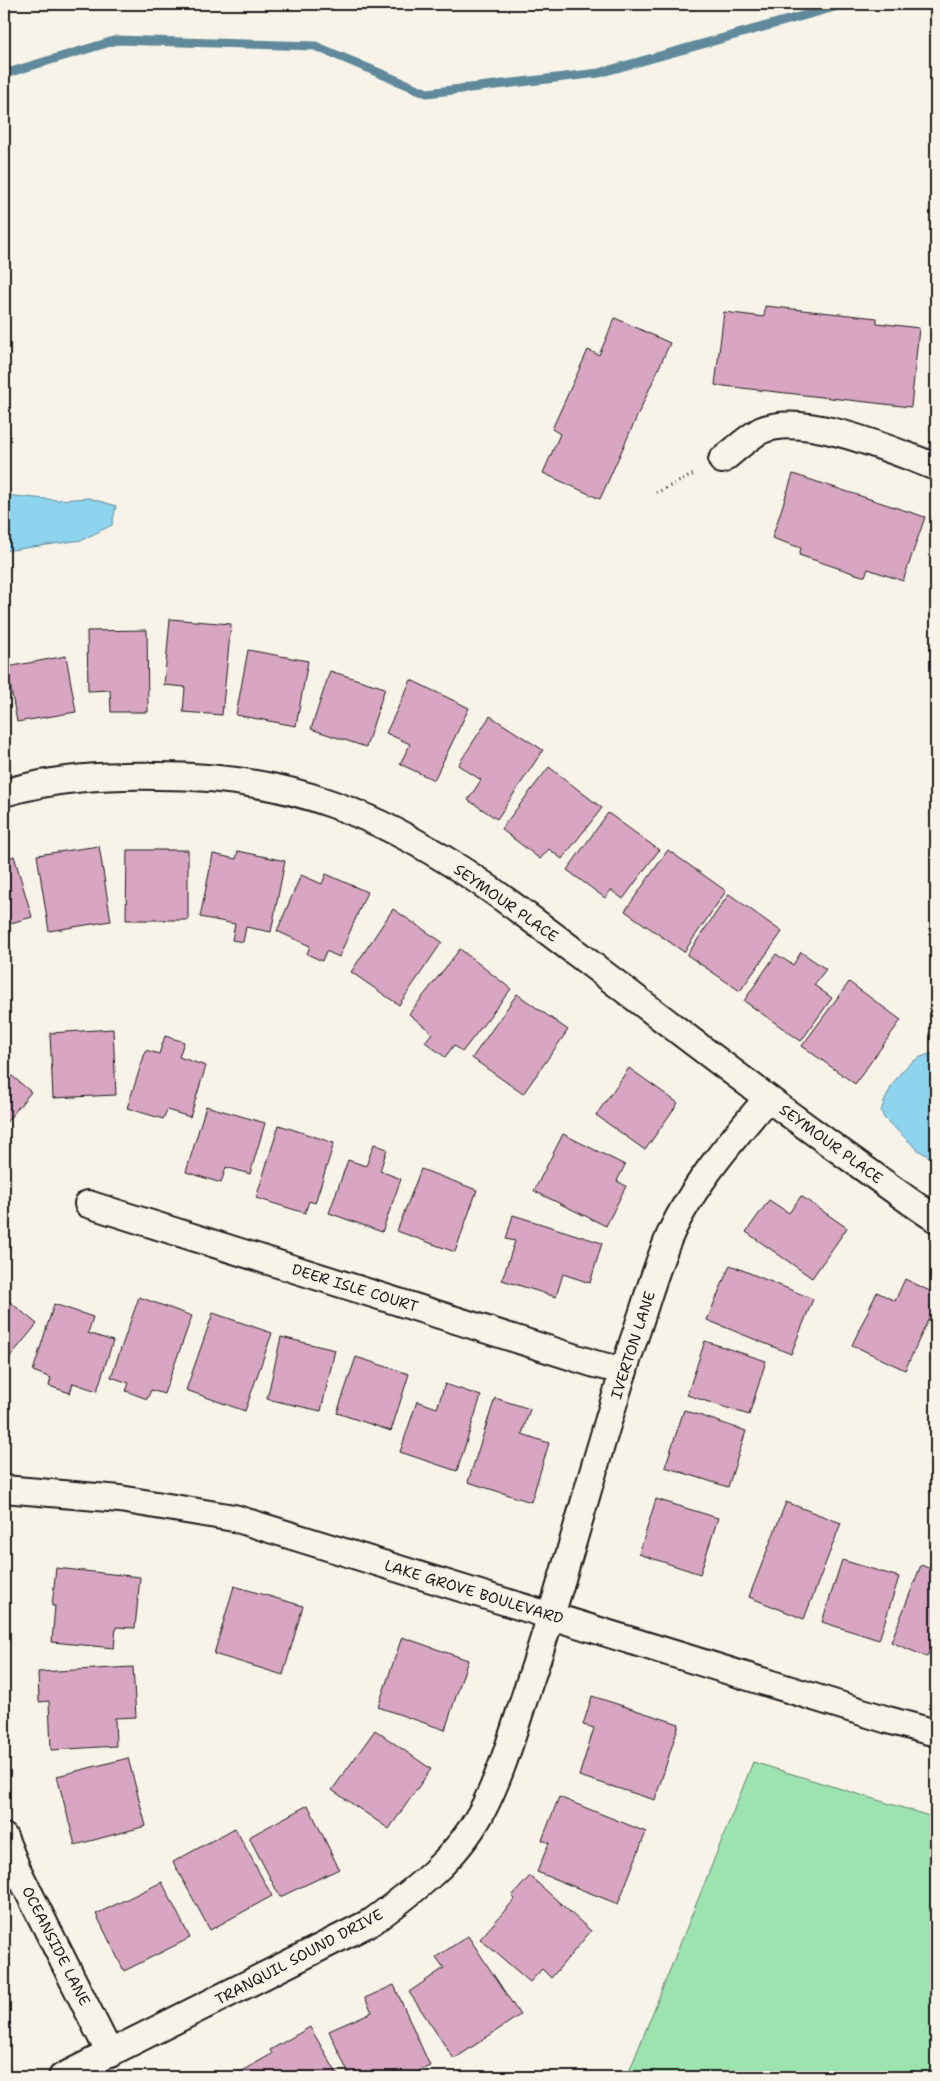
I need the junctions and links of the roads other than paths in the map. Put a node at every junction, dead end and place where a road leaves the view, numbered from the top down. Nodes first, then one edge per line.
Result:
1 (722, 460) road end
2 (936, 467) edge
3 (4, 793) edge
4 (767, 1099) junction
5 (88, 1204) dead end
6 (936, 1219) edge
7 (624, 1371) junction
8 (4, 1489) edge
9 (552, 1616) junction
10 (936, 1732) edge
11 (4, 1837) edge
12 (110, 2054) junction
13 (62, 2077) edge

1 - 2 street
3 - 4 street, SEYMOUR PLACE
4 - 6 street, SEYMOUR PLACE
4 - 7 street, IVERTON LANE
5 - 7 street, DEER ISLE COURT
7 - 9 street, IVERTON LANE
8 - 9 street, LAKE GROVE BOULEVARD
9 - 10 street, LAKE GROVE BOULEVARD
9 - 12 street, TRANQUIL SOUND DRIVE
11 - 12 street, OCEANSIDE LANE
12 - 13 street, TRANQUIL SOUND DRIVE

